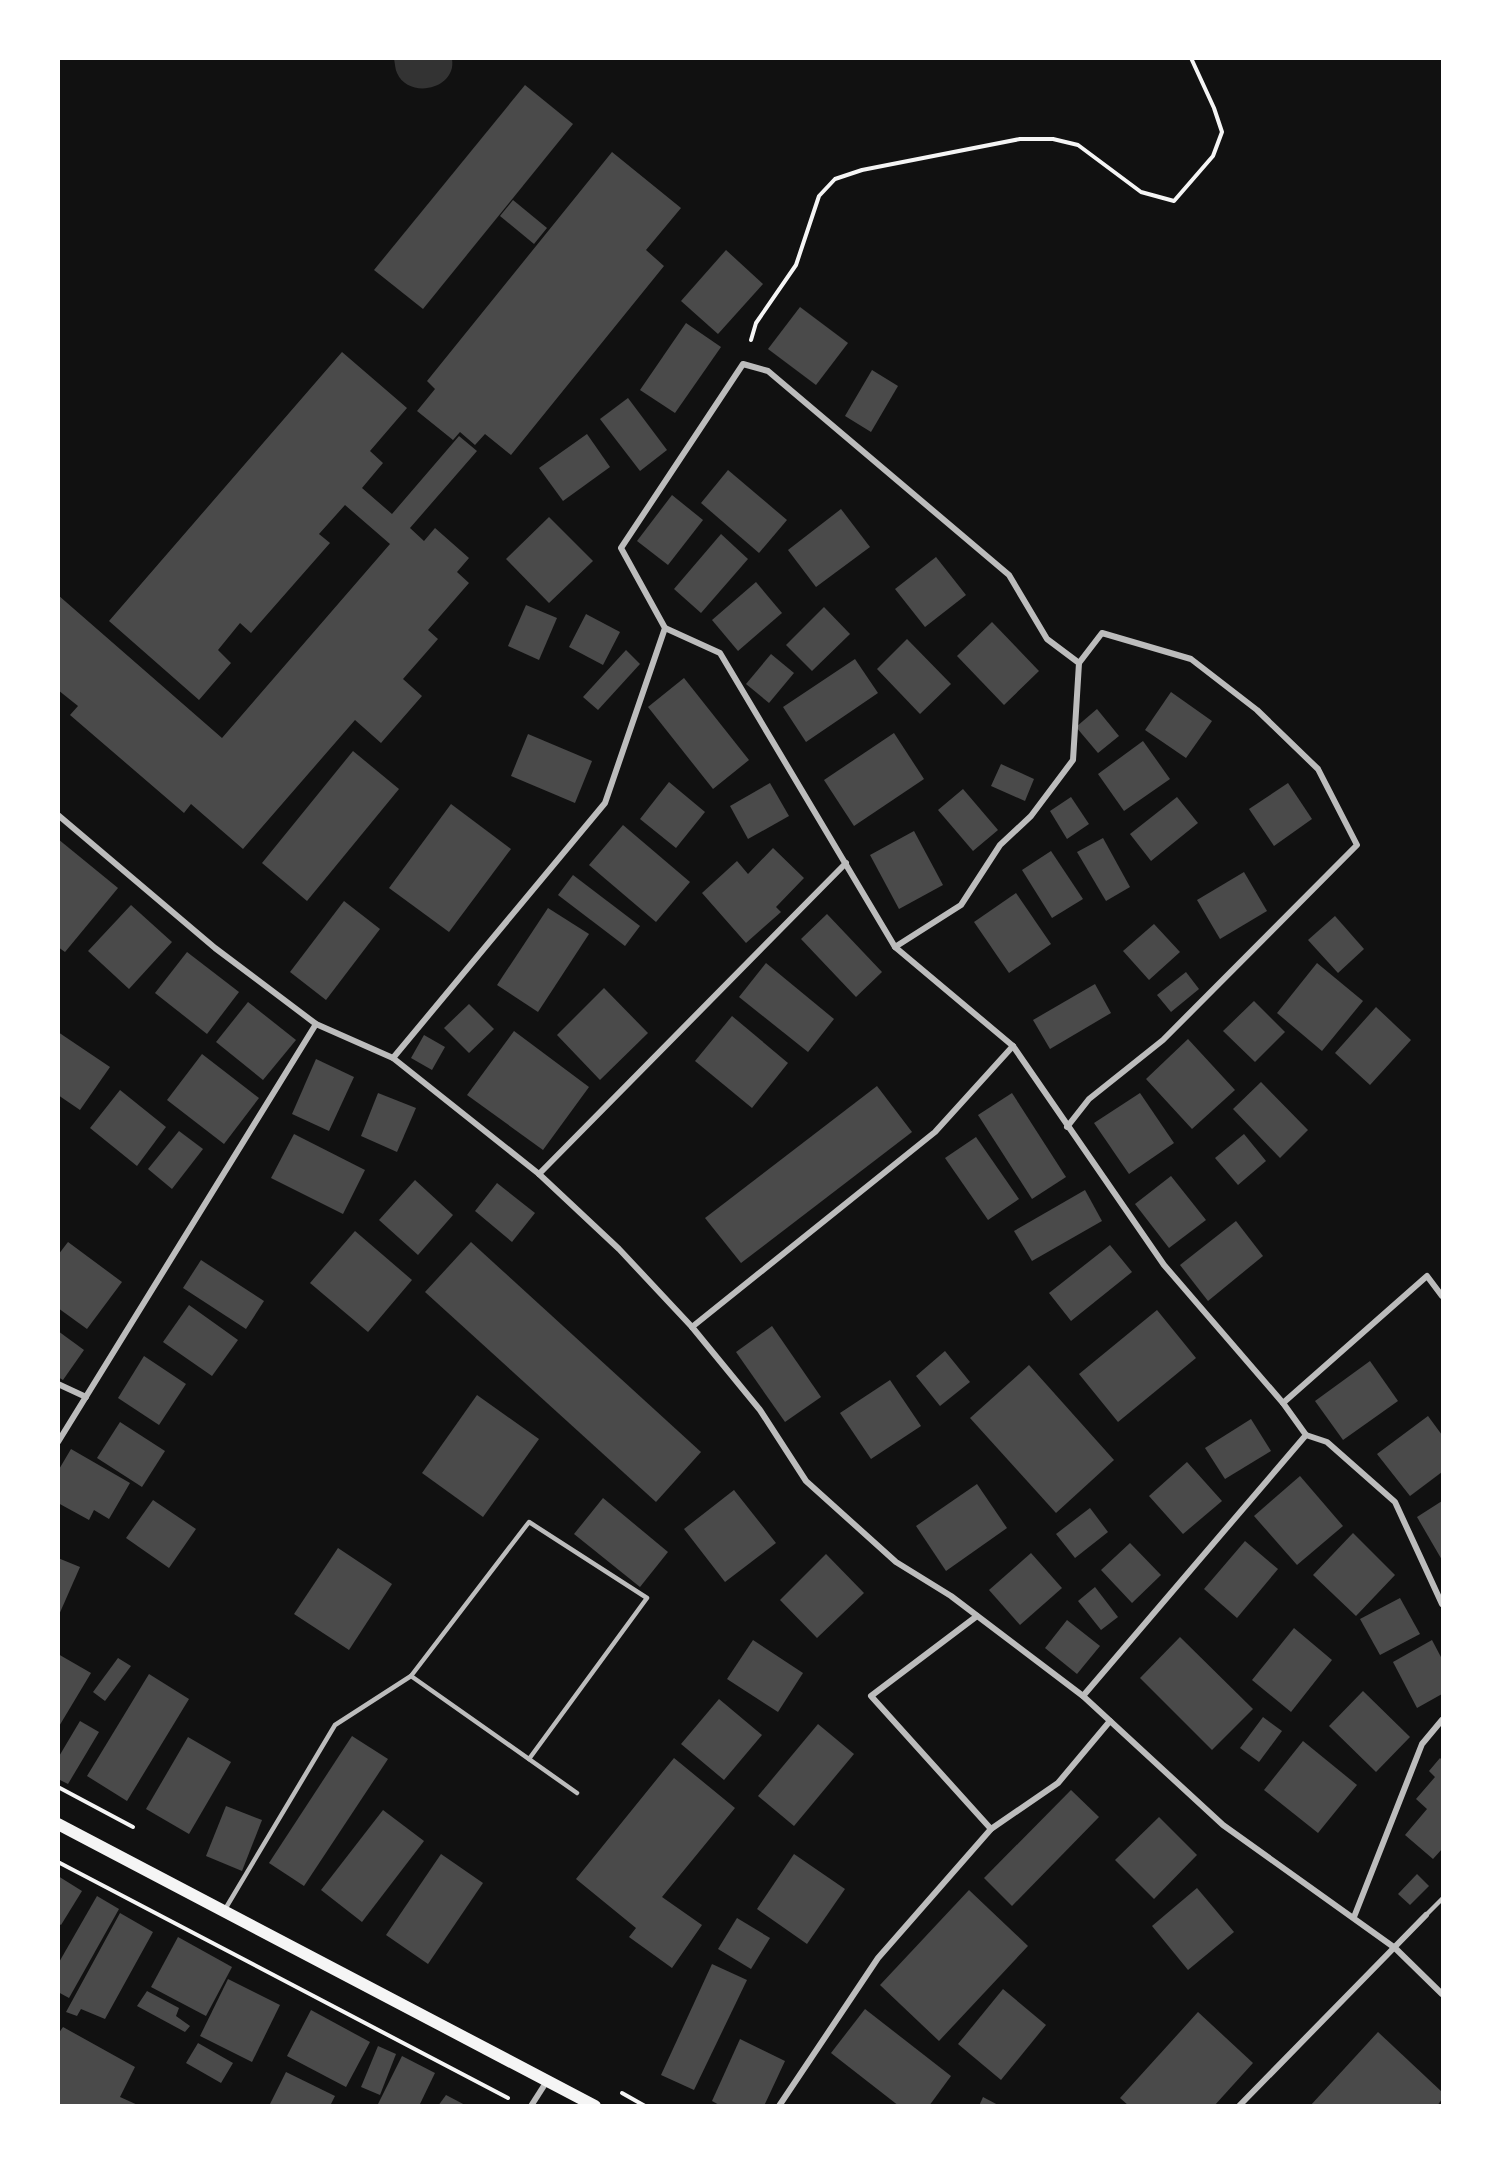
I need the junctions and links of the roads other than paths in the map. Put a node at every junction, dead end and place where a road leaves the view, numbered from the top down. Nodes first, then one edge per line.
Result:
1 (665, 628) junction
2 (1079, 663) junction
3 (58, 814) edge
4 (846, 863) junction
5 (896, 947) junction
6 (316, 1023) junction
7 (1013, 1046) junction
8 (393, 1058) junction
9 (1067, 1127) junction
10 (539, 1174) junction
11 (1443, 1296) edge
12 (693, 1327) junction
13 (58, 1384) edge
14 (86, 1397) junction
15 (1283, 1403) junction
16 (1306, 1435) junction
17 (58, 1442) edge
18 (1443, 1604) edge
19 (977, 1616) junction
20 (411, 1676) junction
21 (1083, 1696) junction
22 (1443, 1720) edge
23 (1110, 1721) junction
24 (529, 1759) junction
25 (577, 1793) dead end
26 (58, 1824) edge
27 (991, 1829) junction
28 (1443, 1899) edge
29 (224, 1911) junction
30 (1426, 1915) joint
31 (1354, 1917) junction
32 (1395, 1948) junction
33 (1443, 1994) edge
34 (547, 2081) junction
35 (531, 2106) edge
36 (595, 2106) edge
37 (779, 2106) edge
38 (1239, 2106) edge

1 - 2 street
1 - 4 street
1 - 8 street
2 - 5 street
2 - 9 street
3 - 6 street
4 - 5 street
4 - 10 street
5 - 7 street
6 - 8 street
6 - 14 street
7 - 9 street
7 - 12 street
8 - 10 street
9 - 15 street
10 - 12 street
11 - 15 street
12 - 19 street
13 - 14 street
14 - 17 street
15 - 16 street
16 - 18 street
16 - 21 street
19 - 21 street
19 - 27 street
20 - 24 lane
20 - 24 lane
20 - 29 lane
21 - 23 street
22 - 31 street
23 - 27 street
23 - 31 street
24 - 25 lane
26 - 29 main road
27 - 37 street
28 - 30 lane
29 - 34 main road
30 - 32 street
31 - 32 street
32 - 33 street
32 - 38 street
34 - 35 street
34 - 36 main road

